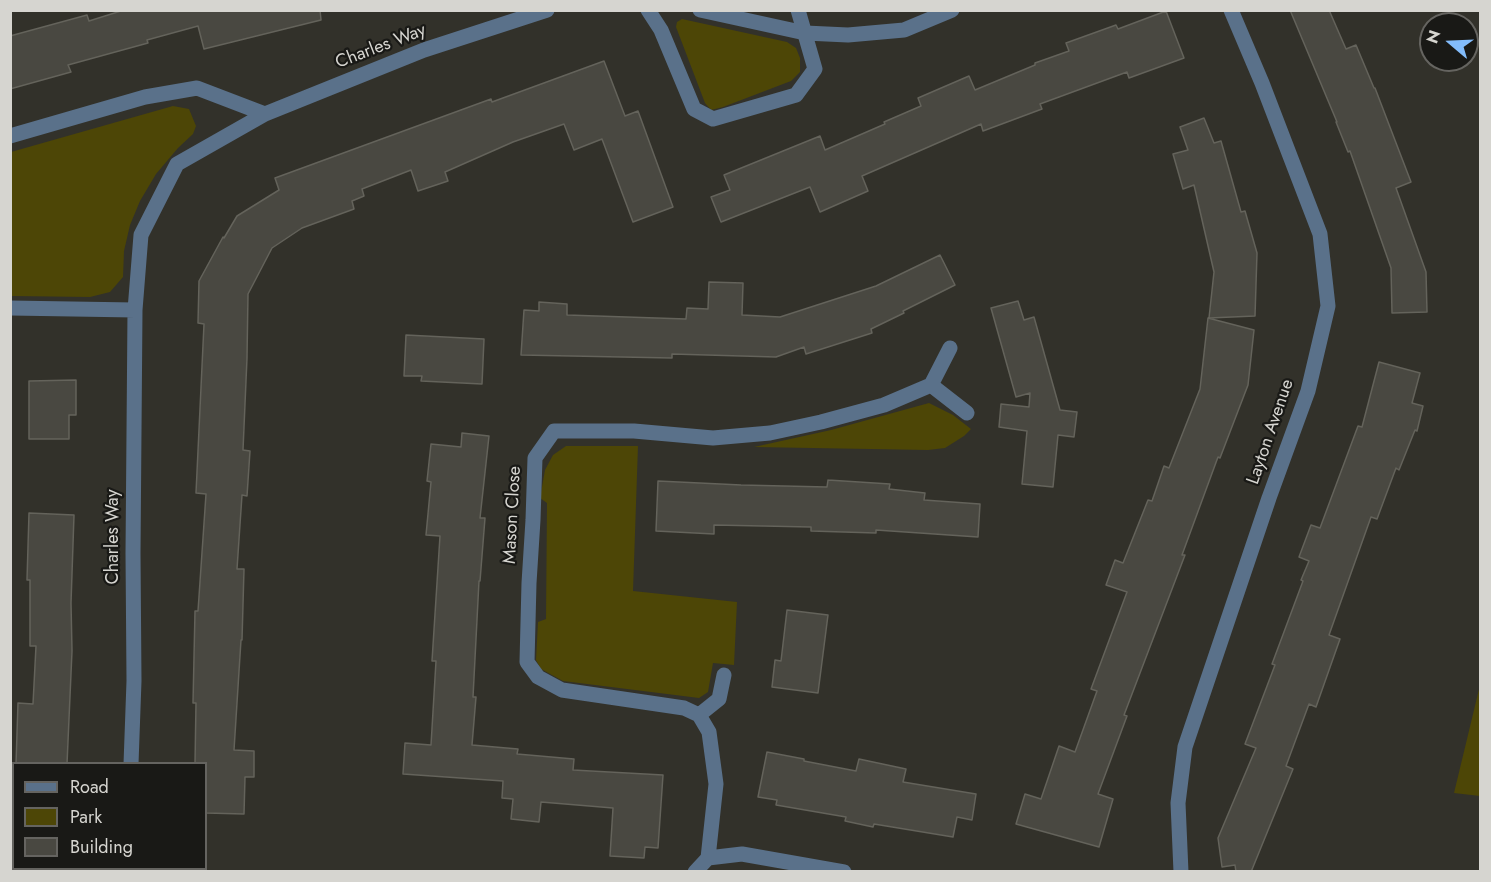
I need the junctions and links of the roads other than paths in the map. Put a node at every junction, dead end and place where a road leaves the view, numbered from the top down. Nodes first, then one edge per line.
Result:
1 (547, 10) edge
2 (648, 10) edge
3 (700, 10) edge
4 (798, 10) edge
5 (952, 10) edge
6 (1231, 10) edge
7 (805, 33) junction
8 (265, 114) junction
9 (10, 136) edge
10 (10, 308) edge
11 (135, 310) junction
12 (950, 348) dead end
13 (931, 385) junction
14 (967, 413) dead end
15 (724, 675) dead end
16 (699, 715) junction
17 (130, 762) edge
18 (708, 858) junction
19 (694, 872) edge
20 (844, 872) edge
21 (1181, 872) edge

1 - 8 street, Charles Way
2 - 7 street
3 - 7 street
4 - 7 street
5 - 7 street
6 - 21 street, Layton Avenue
8 - 9 street
8 - 11 street, Charles Way
10 - 11 street
11 - 17 street, Charles Way
12 - 13 street
13 - 14 street
13 - 16 street, Mason Close
15 - 16 street
16 - 18 street
18 - 19 street
18 - 20 street

